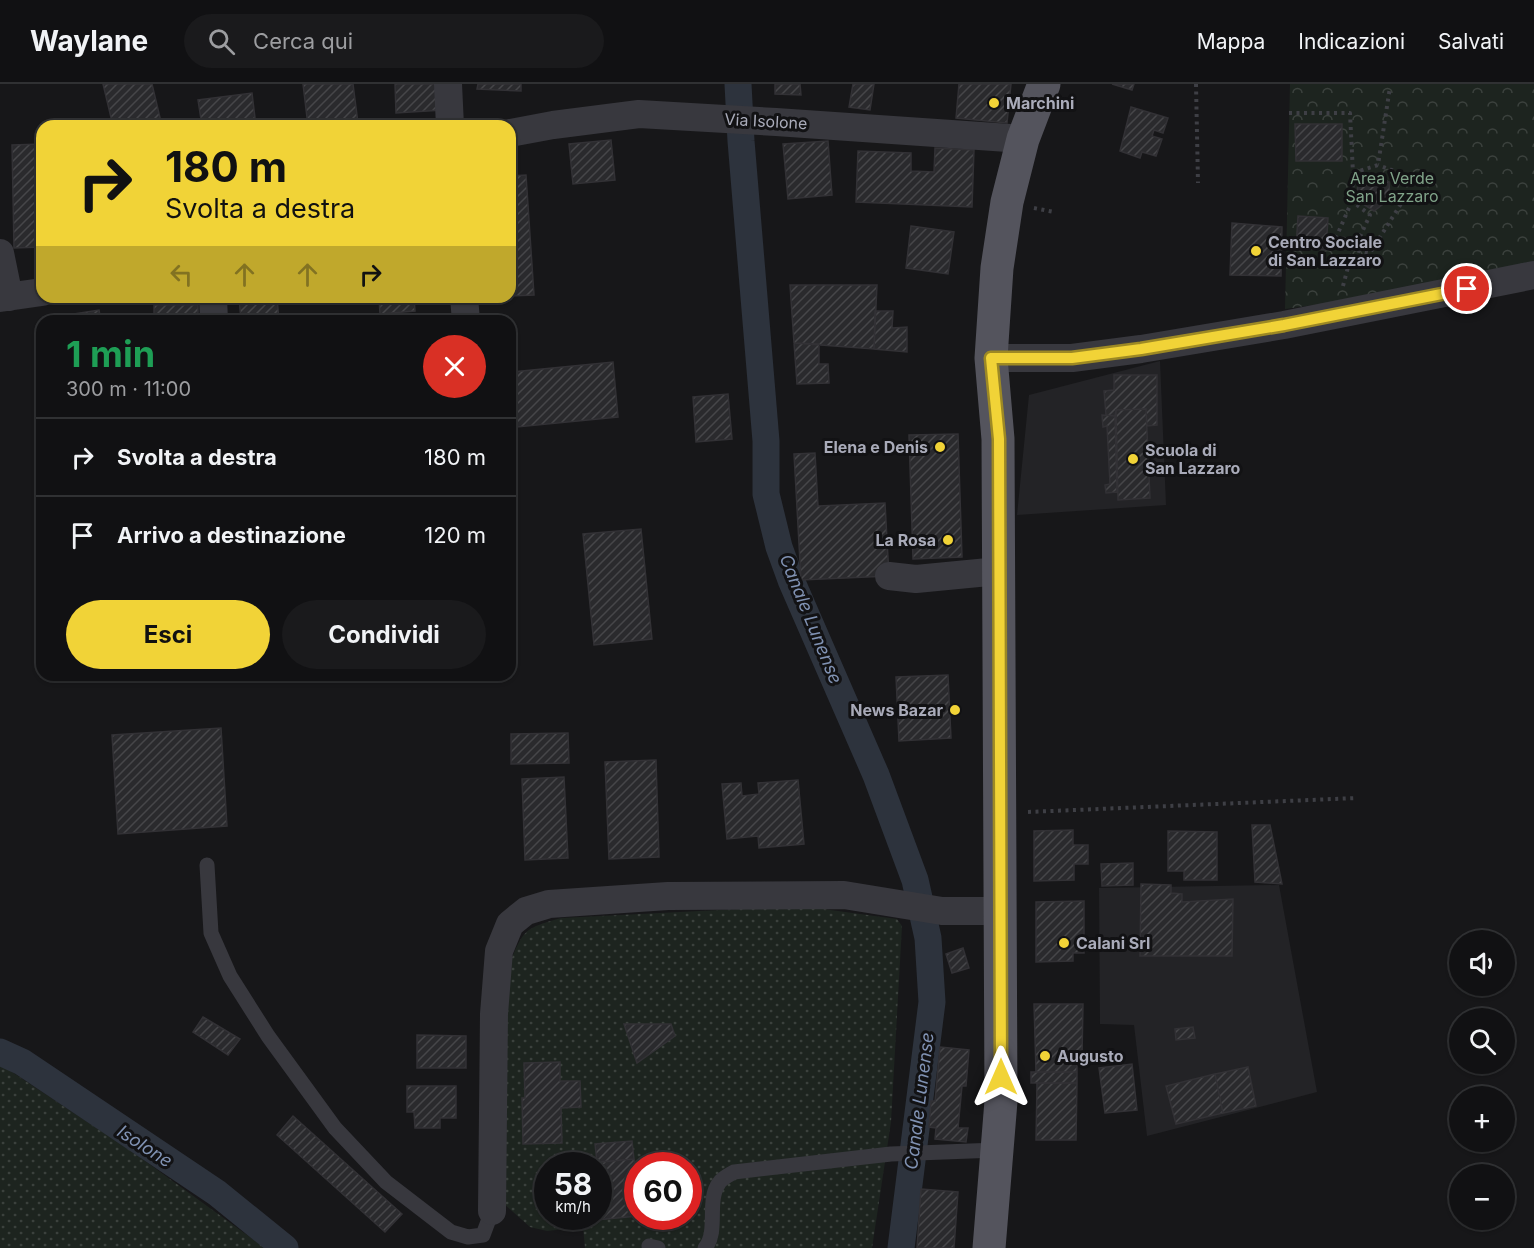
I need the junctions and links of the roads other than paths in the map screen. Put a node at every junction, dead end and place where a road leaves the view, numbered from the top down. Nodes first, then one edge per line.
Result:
1 (448, 84) edge
2 (1044, 84) edge
3 (450, 120) edge
4 (516, 132) edge
5 (1023, 139) junction
6 (0, 253) edge
7 (1534, 275) edge
8 (36, 293) edge
9 (5, 298) edge
10 (991, 358) junction
11 (999, 571) junction
12 (889, 576) dead end
13 (207, 864) dead end
14 (1000, 911) junction
15 (997, 1150) junction
16 (492, 1210) joint
17 (705, 1248) edge
18 (988, 1248) edge

1 - 3 street
2 - 5 main road
4 - 5 street, Via Isolone
5 - 10 main road
6 - 9 street
7 - 10 street
8 - 9 street
10 - 11 main road
11 - 12 street
11 - 14 main road
13 - 16 lane
14 - 15 main road
14 - 16 street
15 - 17 lane
15 - 18 main road

